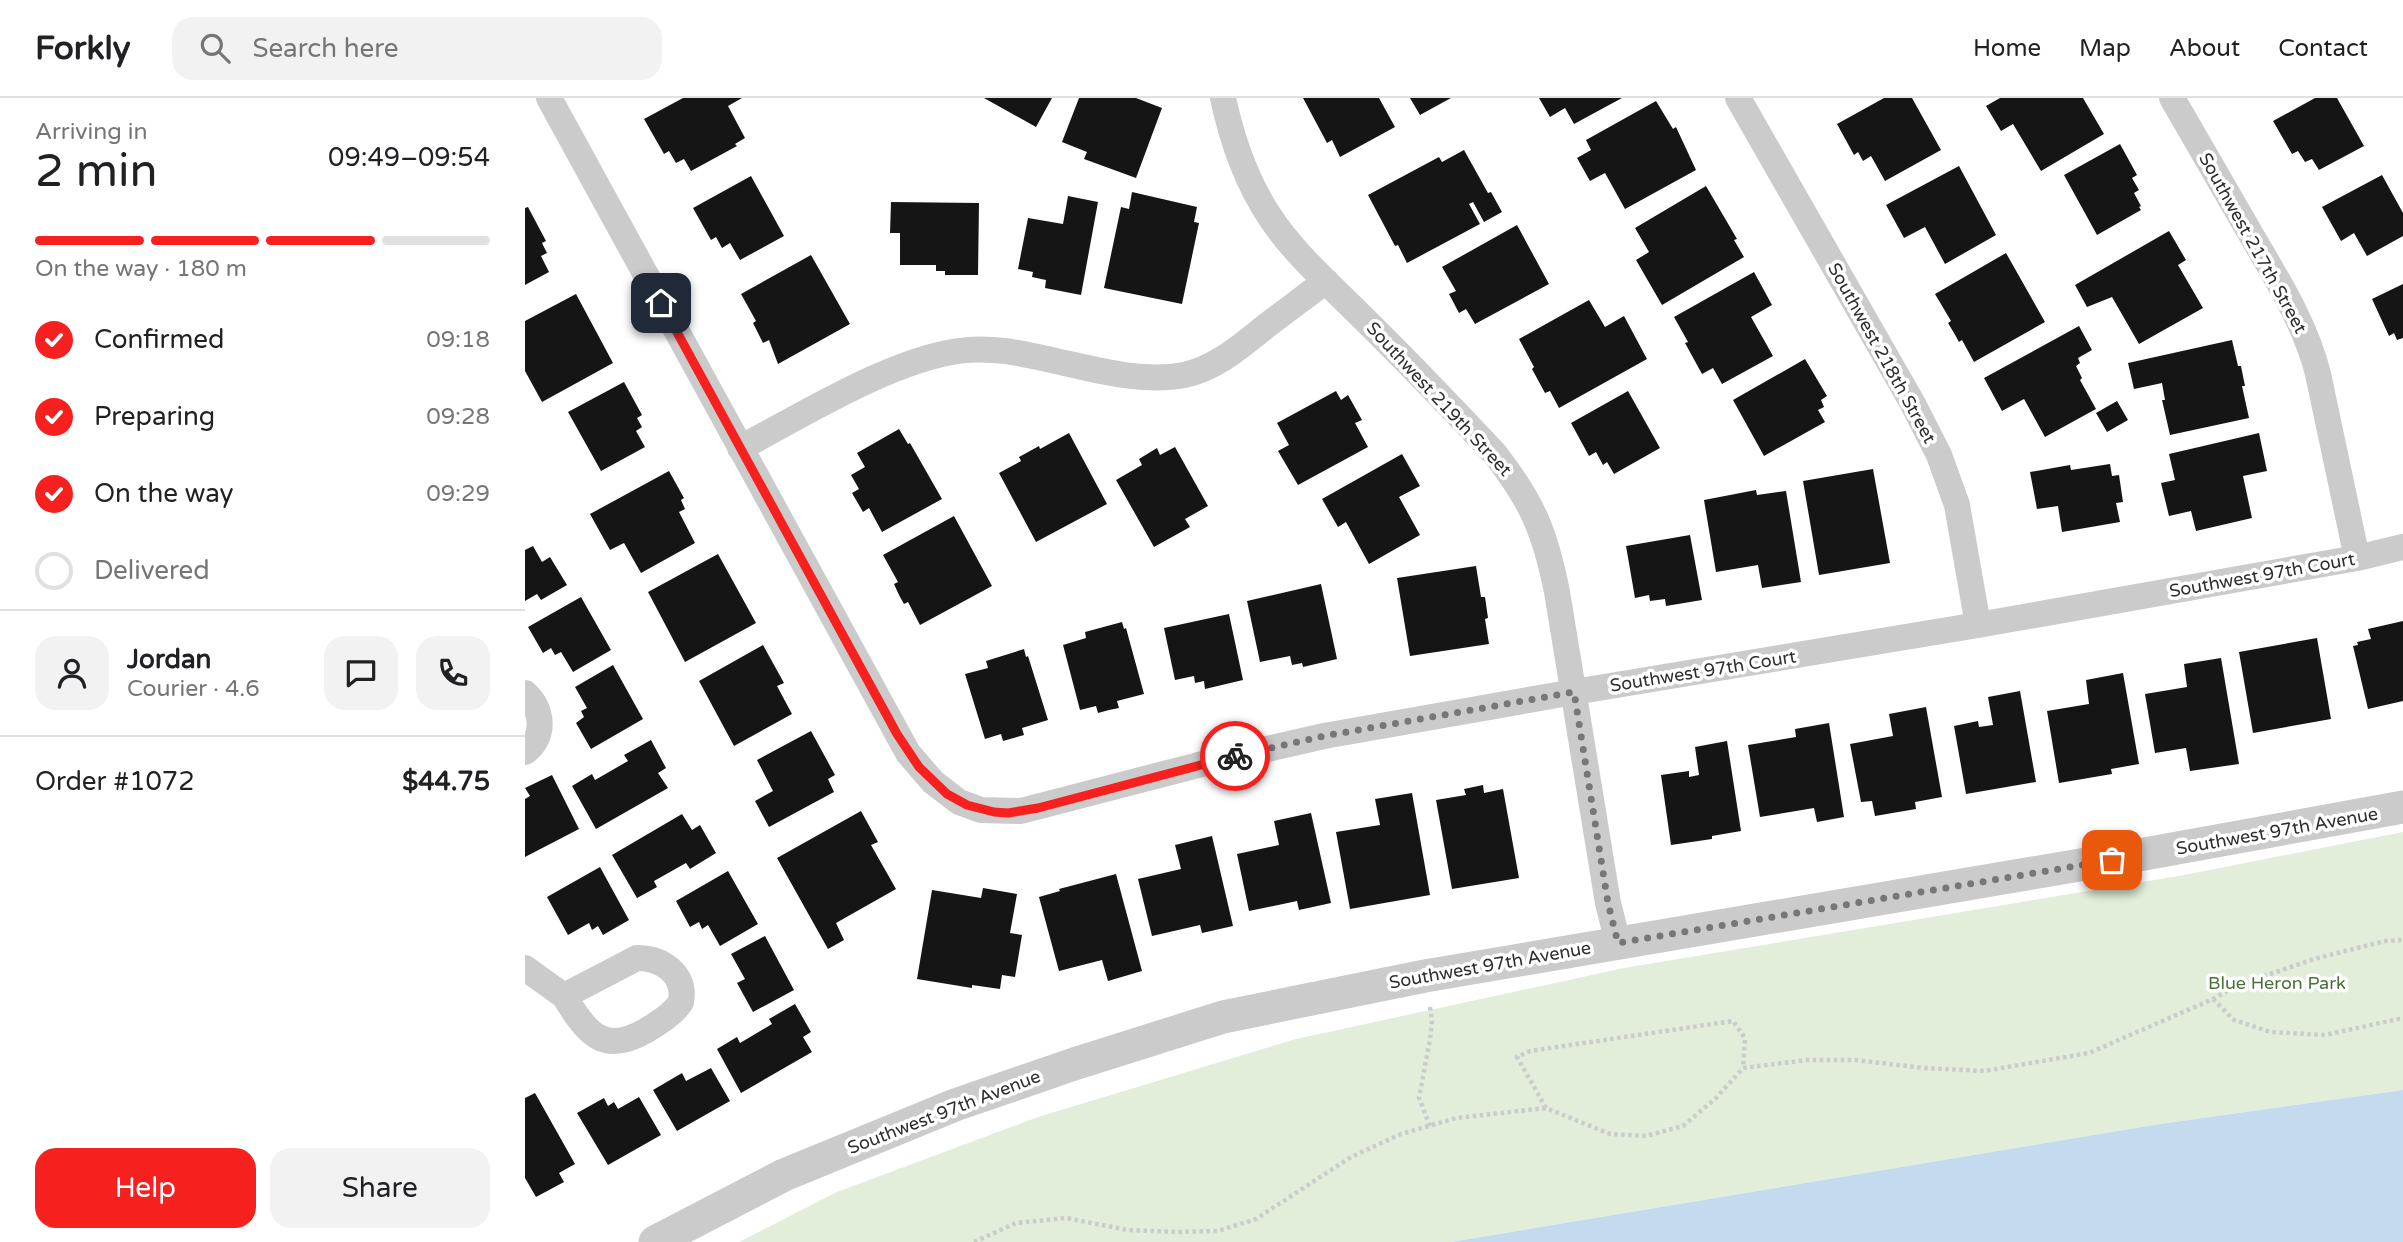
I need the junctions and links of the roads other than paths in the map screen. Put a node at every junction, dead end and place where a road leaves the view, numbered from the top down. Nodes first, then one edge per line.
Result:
1 (549, 98) edge
2 (1223, 98) edge
3 (1738, 98) edge
4 (2172, 98) edge
5 (1326, 282) junction
6 (740, 448) junction
7 (2403, 547) edge
8 (2357, 558) junction
9 (1979, 625) junction
10 (1574, 692) junction
11 (525, 693) edge
12 (525, 752) edge
13 (2403, 807) edge
14 (1618, 943) junction
15 (525, 968) edge
16 (564, 996) dead end
17 (655, 1242) edge

1 - 6 street
2 - 5 street, Southwest 219th Street
3 - 9 street, Southwest 218th Street
4 - 8 street, Southwest 217th Street
5 - 6 street
5 - 10 street, Southwest 219th Street
6 - 10 street, Southwest 97th Court
7 - 8 street, Southwest 97th Court
8 - 9 street, Southwest 97th Court
9 - 10 street, Southwest 97th Court
10 - 14 street, Southwest 219th Street
11 - 12 street
13 - 14 street, Southwest 97th Avenue
14 - 17 street, Southwest 97th Avenue
15 - 16 street

